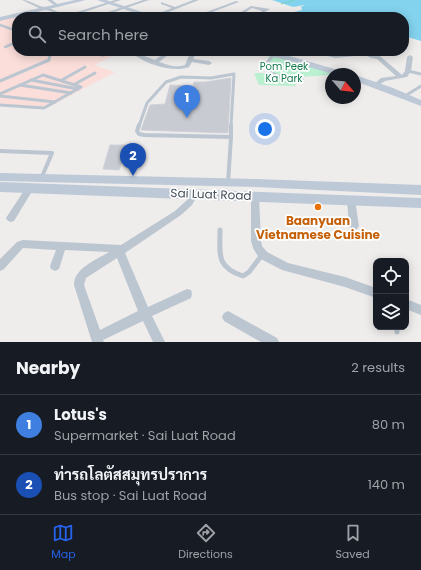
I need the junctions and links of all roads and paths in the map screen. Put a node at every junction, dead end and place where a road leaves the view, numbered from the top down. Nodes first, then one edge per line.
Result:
1 (24, 0) edge
2 (49, 0) edge
3 (83, 0) edge
4 (100, 0) edge
5 (119, 0) edge
6 (147, 0) edge
7 (196, 0) edge
8 (295, 0) edge
9 (237, 2) dead end
10 (110, 3) junction
11 (162, 3) dead end
12 (281, 4) dead end
13 (58, 6) junction
14 (124, 8) junction
15 (175, 8) junction
16 (230, 8) dead end
17 (45, 9) junction
18 (31, 12) edge
19 (53, 12) edge
20 (80, 12) dead end
21 (111, 12) edge
22 (137, 12) edge
23 (165, 12) edge
24 (209, 12) edge
25 (243, 12) joint
26 (263, 12) edge
27 (12, 17) edge
28 (0, 20) edge
29 (12, 28) edge
30 (12, 44) edge
31 (5, 47) dead end
32 (51, 56) edge
33 (139, 56) dead end
34 (164, 56) edge
35 (192, 56) edge
36 (277, 56) edge
37 (281, 56) edge
38 (372, 56) edge
39 (410, 57) dead end
40 (190, 60) junction
41 (156, 62) junction
42 (209, 63) dead end
43 (85, 68) dead end
44 (325, 69) edge
45 (408, 71) junction
46 (95, 73) dead end
47 (421, 74) edge
48 (401, 77) junction
49 (302, 79) dead end
50 (31, 80) junction
51 (62, 80) junction
52 (361, 80) edge
53 (0, 81) edge
54 (75, 84) junction
55 (20, 85) junction
56 (376, 85) junction
57 (421, 86) edge
58 (78, 89) junction
59 (71, 93) junction
60 (0, 95) edge
61 (406, 96) junction
62 (55, 102) junction
63 (421, 104) edge
64 (0, 105) edge
65 (231, 137) junction
66 (0, 151) edge
67 (0, 177) edge
68 (228, 183) junction
69 (36, 185) junction
70 (0, 187) edge
71 (421, 190) edge
72 (194, 194) junction
73 (255, 196) junction
74 (351, 200) junction
75 (421, 203) edge
76 (10, 218) dead end
77 (354, 226) dead end
78 (220, 230) dead end
79 (62, 246) junction
80 (122, 250) junction
81 (263, 255) junction
82 (0, 266) edge
83 (55, 266) dead end
84 (373, 292) edge
85 (187, 294) dead end
86 (409, 305) edge
87 (421, 310) edge
88 (145, 314) junction
89 (228, 316) dead end
90 (97, 340) edge
91 (159, 342) edge
92 (274, 342) edge

1 - 17 street
2 - 13 street
3 - 13 main road
4 - 10 main road
5 - 10 street
6 - 14 street
7 - 15 street
8 - 12 path
9 - 24 street
10 - 14 main road
10 - 20 street
11 - 15 street
13 - 17 main road
14 - 21 street
14 - 22 main road
15 - 23 street
16 - 25 street
17 - 18 main road
17 - 19 street
25 - 26 street
27 - 28 main road
28 - 29 lane
30 - 31 lane
32 - 53 lane
33 - 41 street
34 - 41 street
35 - 40 street
36 - 49 lane
37 - 44 main road
38 - 48 street
39 - 45 street
40 - 41 street
40 - 42 street
43 - 51 lane
45 - 47 lane
45 - 48 street
46 - 54 lane
48 - 56 street
50 - 51 lane
50 - 55 lane
50 - 58 lane
51 - 54 lane
52 - 56 main road
54 - 58 lane
55 - 59 lane
55 - 60 lane
56 - 61 main road
57 - 61 lane
58 - 59 lane
59 - 62 lane
60 - 62 lane
61 - 63 main road
62 - 64 lane
65 - 65 lane
65 - 68 lane
66 - 69 lane
67 - 69 main road, Sai Luat Road
68 - 69 main road, Sai Luat Road
68 - 71 main road, Sai Luat Road
69 - 70 main road, Sai Luat Road
69 - 72 main road, Sai Luat Road
69 - 76 street
72 - 73 main road, Sai Luat Road
72 - 80 street
73 - 74 main road, Sai Luat Road
73 - 81 street
74 - 75 main road, Sai Luat Road
74 - 77 street
78 - 81 lane
79 - 80 street
79 - 82 street
79 - 83 street
80 - 88 street
80 - 90 street
81 - 84 street
85 - 88 street
86 - 87 street
88 - 90 street
88 - 91 street
89 - 92 street

